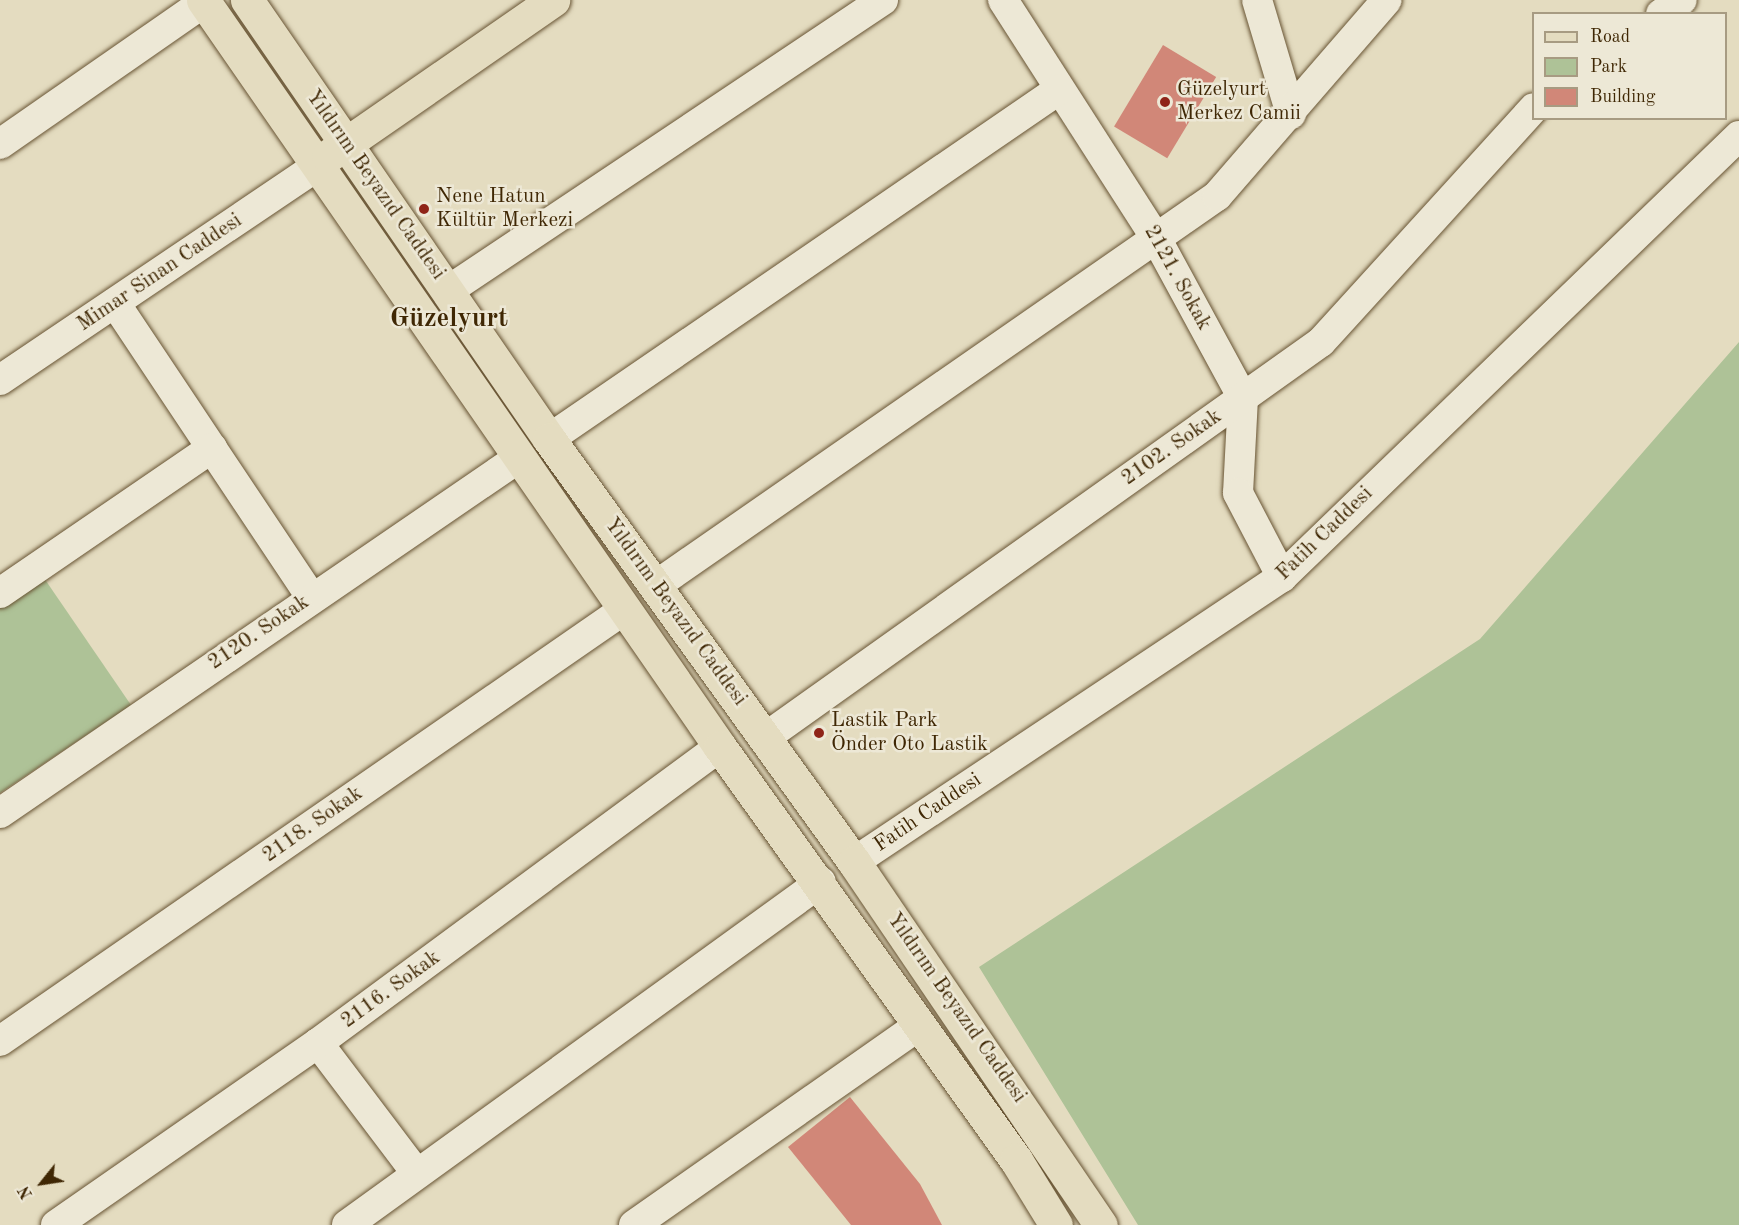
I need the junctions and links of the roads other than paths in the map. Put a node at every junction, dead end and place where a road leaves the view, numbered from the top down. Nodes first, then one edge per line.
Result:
1 (247, 0) edge
2 (553, 0) edge
3 (883, 0) edge
4 (1003, 0) edge
5 (1257, 0) edge
6 (1387, 0) edge
7 (1682, 0) edge
8 (205, 1) edge
9 (1664, 12) edge
10 (1060, 88) junction
11 (1532, 109) edge
12 (1291, 114) junction
13 (1739, 136) edge
14 (342, 140) junction
15 (0, 144) edge
16 (319, 165) junction
17 (1156, 238) junction
18 (449, 290) junction
19 (115, 303) junction
20 (0, 381) edge
21 (1244, 398) junction
22 (549, 439) junction
23 (212, 448) junction
24 (520, 458) junction
25 (1282, 577) junction
26 (655, 586) junction
27 (0, 593) edge
28 (311, 597) junction
29 (625, 609) junction
30 (766, 737) junction
31 (720, 747) junction
32 (0, 813) edge
33 (854, 861) junction
34 (821, 882) junction
35 (917, 1027) junction
36 (0, 1041) edge
37 (318, 1043) junction
38 (417, 1174) junction
39 (59, 1224) edge
40 (347, 1225) edge
41 (634, 1225) edge
42 (1056, 1225) edge
43 (1101, 1225) edge

1 - 14 main road, Yıldırım Beyazıd Caddesi
2 - 14 main road
3 - 18 street
4 - 10 street, 2121. Sokak
5 - 12 street
6 - 12 street
7 - 9 street
8 - 15 street
8 - 16 main road, Yıldırım Beyazıd Caddesi
10 - 17 street, 2121. Sokak
10 - 22 street
11 - 21 street, 2102. Sokak
12 - 17 street
13 - 25 street, Fatih Caddesi
14 - 16 main road
14 - 18 main road, Yıldırım Beyazıd Caddesi
16 - 19 street, Mimar Sinan Caddesi
16 - 24 main road, Yıldırım Beyazıd Caddesi
17 - 21 street, 2121. Sokak
17 - 26 street
18 - 22 main road, Yıldırım Beyazıd Caddesi
19 - 20 street, Mimar Sinan Caddesi
19 - 23 street
21 - 25 street
21 - 30 street, 2102. Sokak
22 - 24 main road
22 - 26 main road, Yıldırım Beyazıd Caddesi
23 - 27 street
23 - 28 street
24 - 28 street, 2120. Sokak
24 - 29 main road, Yıldırım Beyazıd Caddesi
25 - 33 street, Fatih Caddesi
26 - 30 main road, Yıldırım Beyazıd Caddesi
28 - 32 street, 2120. Sokak
29 - 31 main road, Yıldırım Beyazıd Caddesi
29 - 36 street, 2118. Sokak
30 - 33 main road, Yıldırım Beyazıd Caddesi
31 - 34 main road, Yıldırım Beyazıd Caddesi
31 - 37 street, 2116. Sokak
33 - 34 main road
33 - 43 main road, Yıldırım Beyazıd Caddesi
34 - 35 main road, Yıldırım Beyazıd Caddesi
34 - 38 street
35 - 41 street
35 - 42 main road, Yıldırım Beyazıd Caddesi
37 - 38 street
37 - 39 street, 2116. Sokak
38 - 40 street

